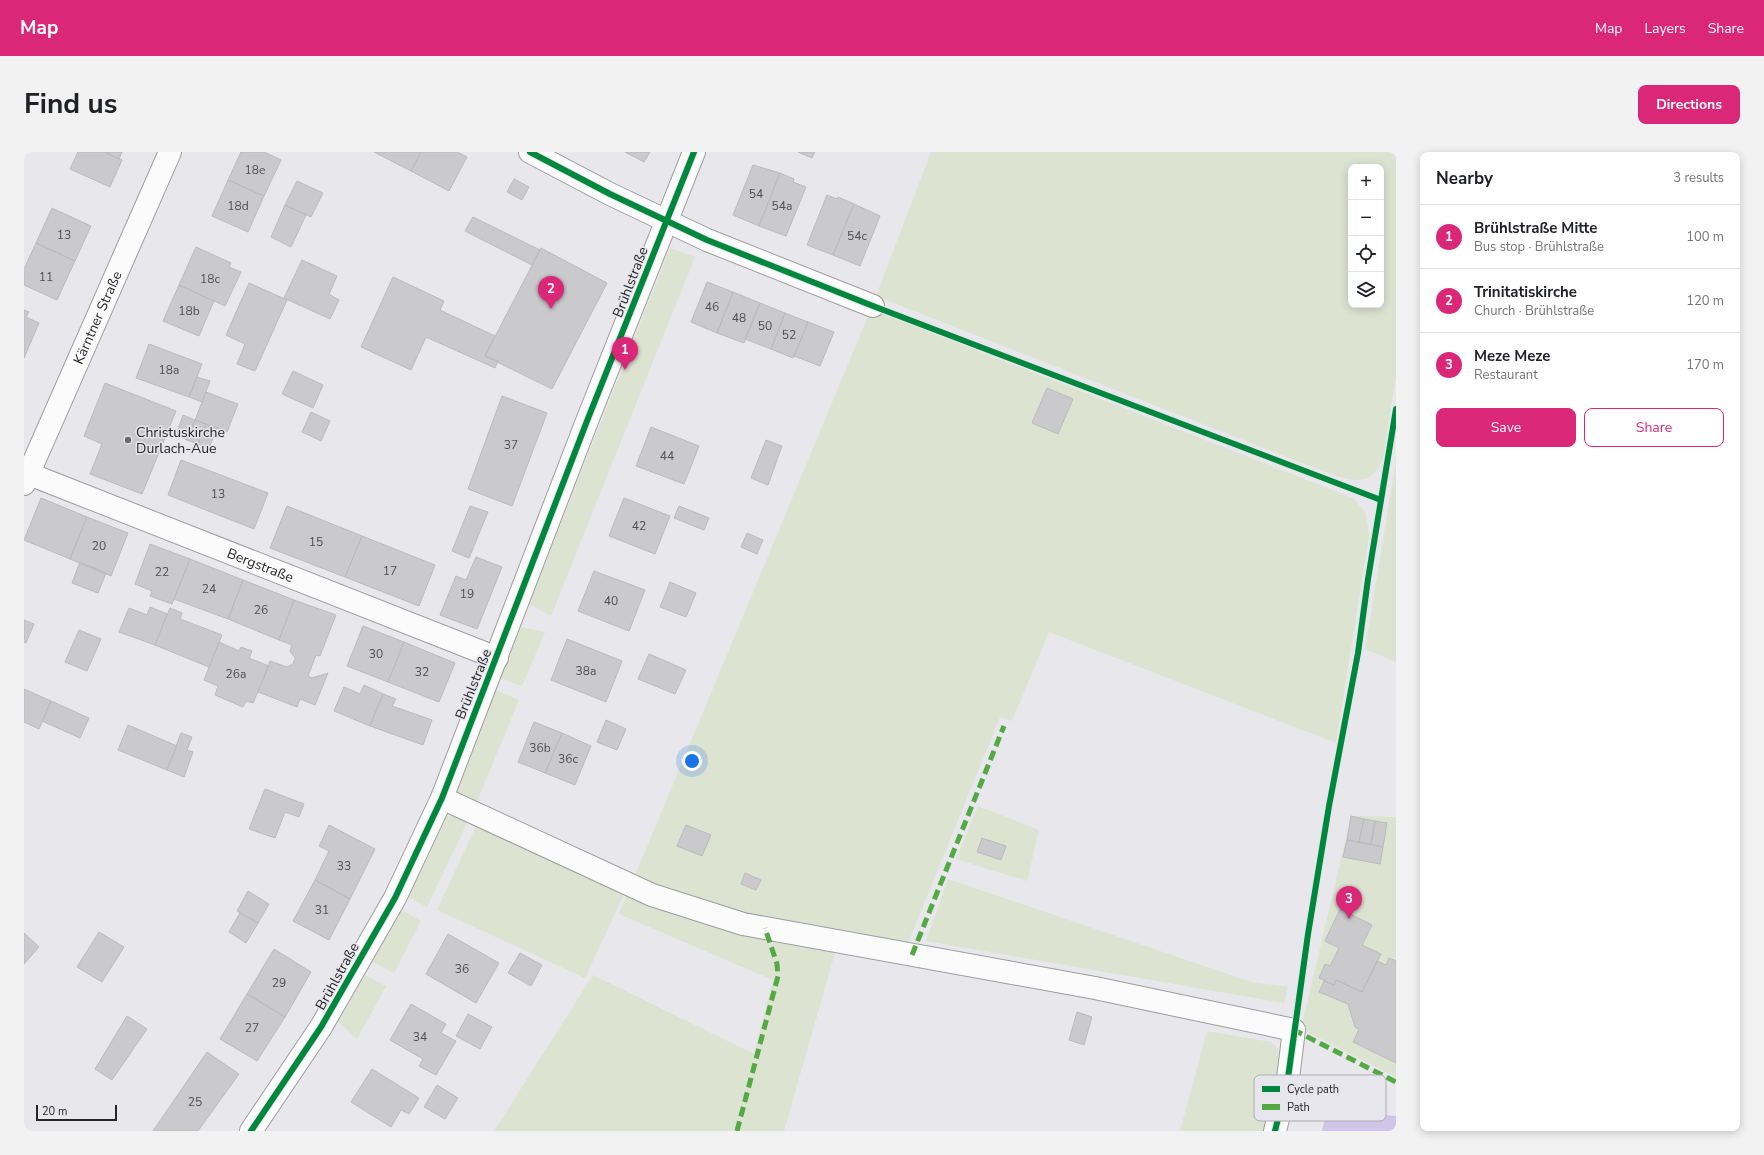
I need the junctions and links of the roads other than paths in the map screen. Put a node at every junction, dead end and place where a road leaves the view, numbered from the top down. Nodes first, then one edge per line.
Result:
1 (170, 152) edge
2 (530, 152) edge
3 (694, 152) edge
4 (667, 221) junction
5 (873, 306) dead end
6 (25, 476) edge
7 (496, 658) junction
8 (442, 798) junction
9 (1288, 1075) edge
10 (1277, 1121) edge
11 (251, 1131) edge
12 (1275, 1131) edge

1 - 6 street, Kärntner Straße
2 - 4 street
3 - 4 street, Brühlstraße
4 - 5 street
4 - 7 street, Brühlstraße
6 - 7 street, Bergstraße
7 - 8 street, Brühlstraße
8 - 9 street
8 - 11 street, Brühlstraße
10 - 12 street

